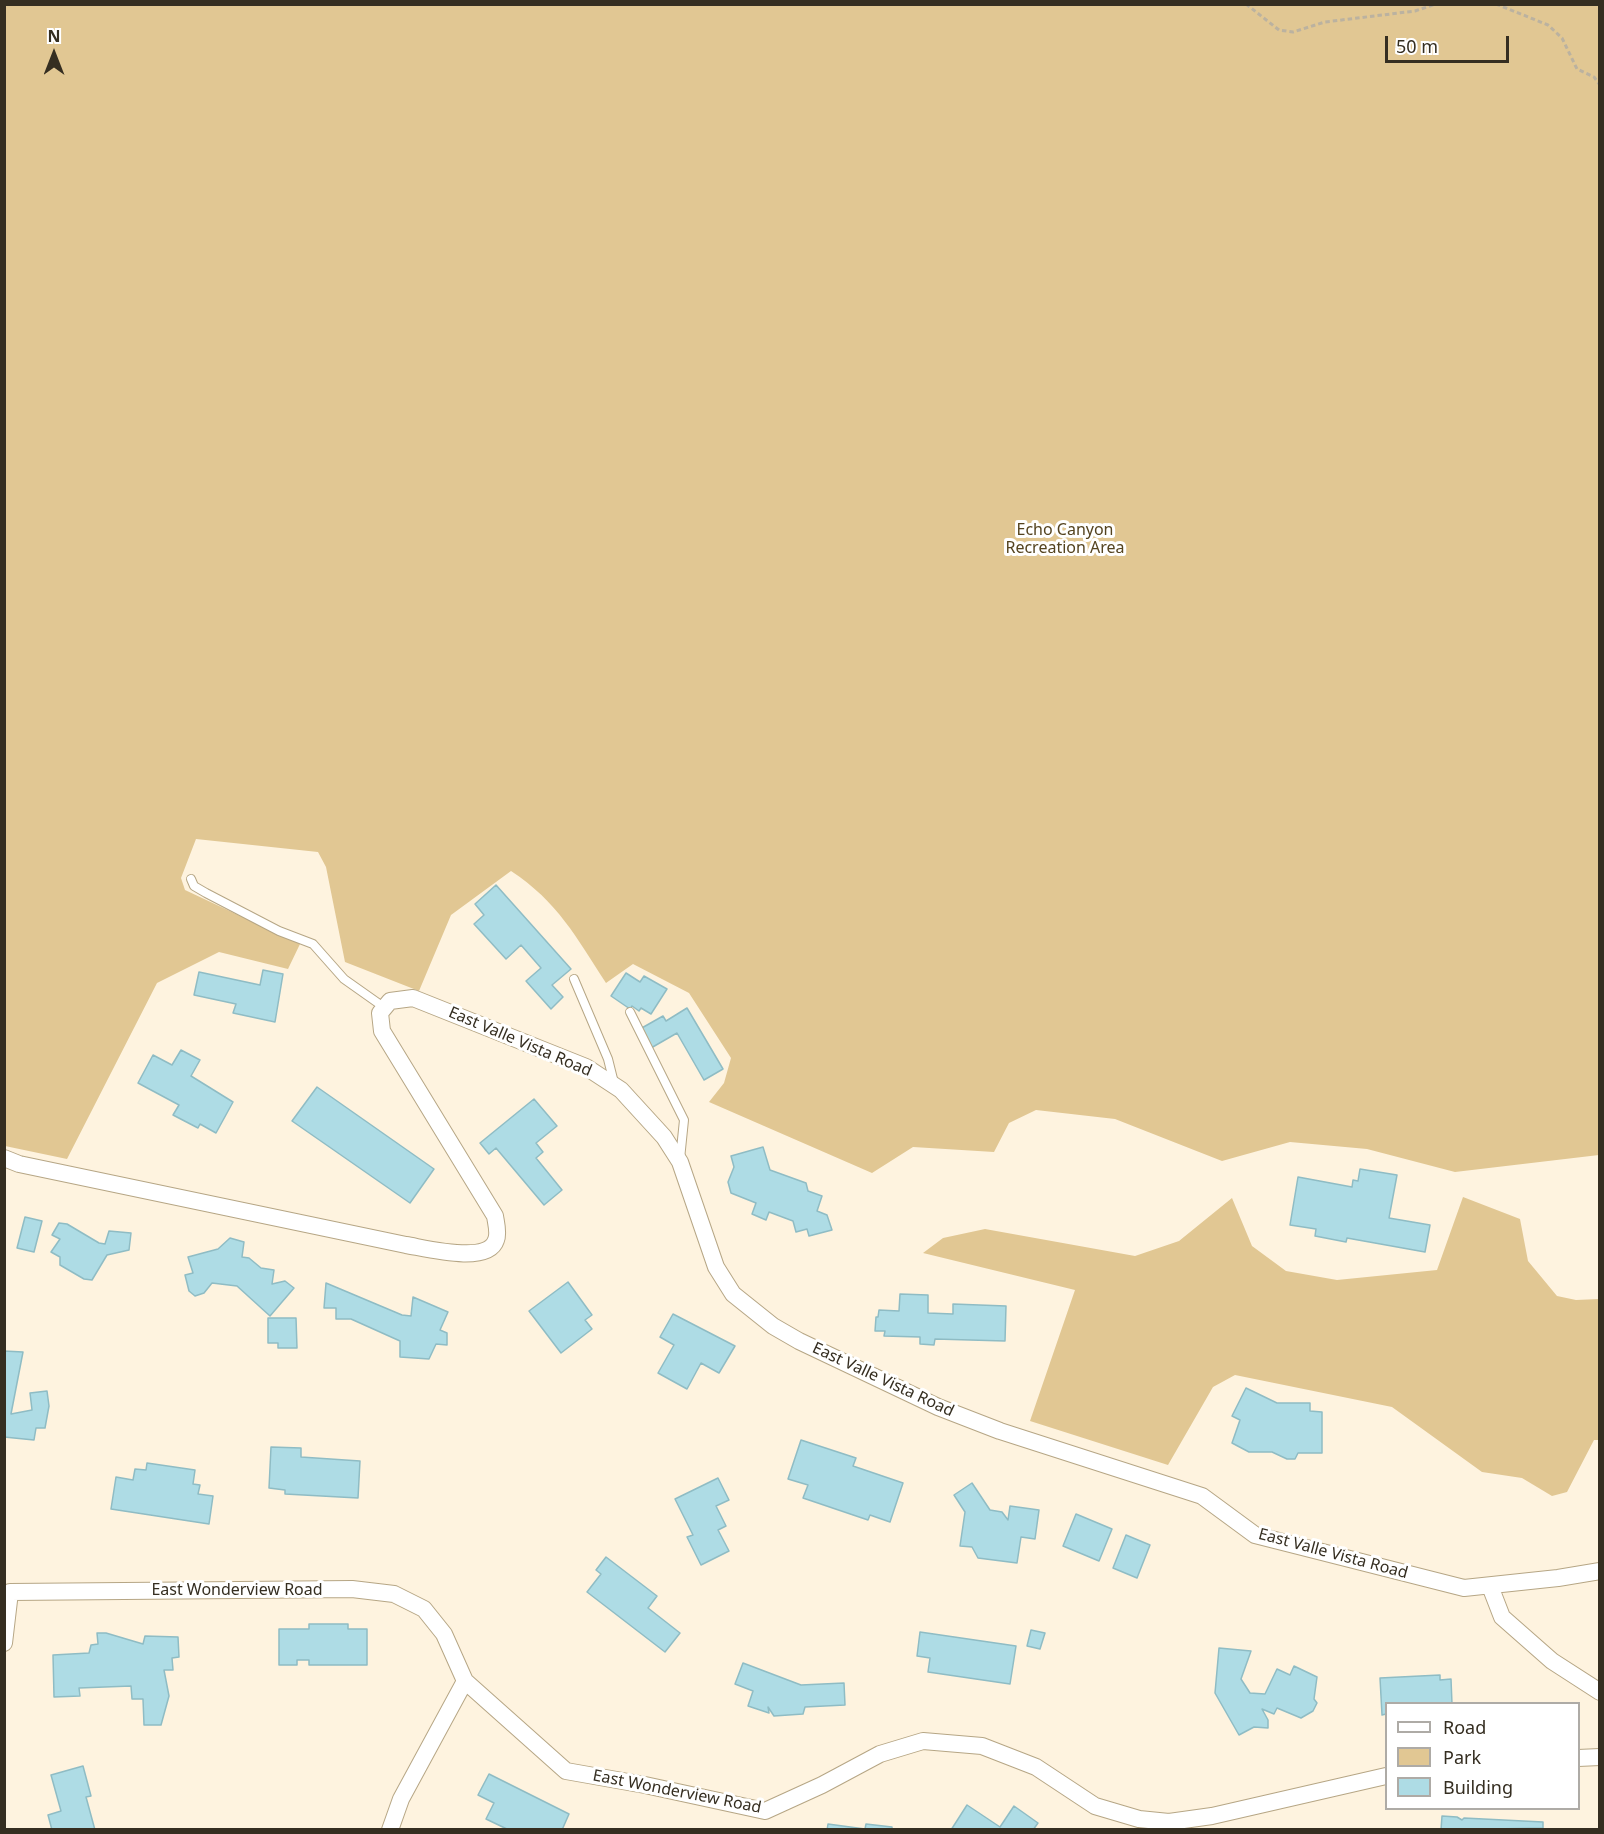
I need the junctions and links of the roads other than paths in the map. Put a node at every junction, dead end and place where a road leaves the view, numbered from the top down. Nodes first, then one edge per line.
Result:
1 (191, 879) dead end
2 (574, 979) dead end
3 (385, 1008) junction
4 (630, 1012) dead end
5 (615, 1086) junction
6 (4, 1158) edge
7 (680, 1162) junction
8 (1599, 1570) edge
9 (1490, 1586) junction
10 (4, 1643) edge
11 (465, 1681) junction
12 (1599, 1692) edge
13 (1599, 1757) edge
14 (1580, 1758) edge
15 (1385, 1776) edge
16 (390, 1830) edge

1 - 3 lane
2 - 5 lane
3 - 5 street, East Valle Vista Road
3 - 6 street
4 - 7 lane
5 - 7 street, East Valle Vista Road
7 - 9 street, East Valle Vista Road
8 - 9 street, East Valle Vista Road
9 - 12 street
10 - 11 street, East Wonderview Road
11 - 15 street, East Wonderview Road
11 - 16 street
13 - 14 street

